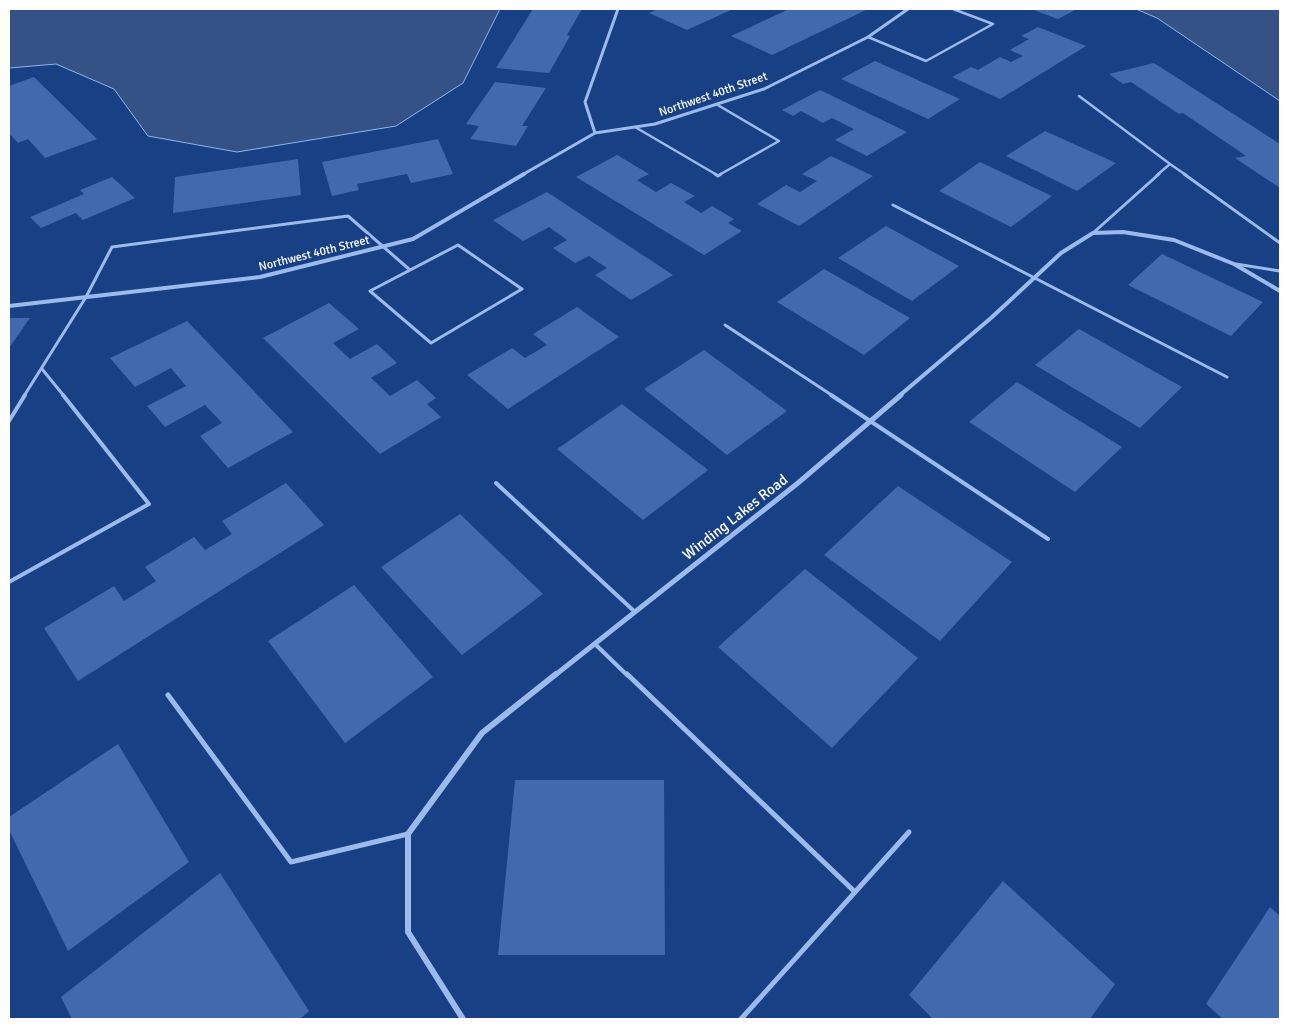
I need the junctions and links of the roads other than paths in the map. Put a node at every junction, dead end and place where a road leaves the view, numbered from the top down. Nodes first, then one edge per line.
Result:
1 (618, 9) edge
2 (908, 9) edge
3 (953, 9) edge
4 (868, 37) junction
5 (1079, 96) dead end
6 (716, 104) junction
7 (635, 126) junction
8 (595, 133) junction
9 (1170, 164) junction
10 (893, 205) dead end
11 (1093, 233) junction
12 (1280, 243) edge
13 (384, 246) junction
14 (1234, 264) junction
15 (410, 270) junction
16 (1280, 272) edge
17 (1035, 278) junction
18 (1280, 291) edge
19 (86, 297) junction
20 (9, 306) edge
21 (725, 325) dead end
22 (42, 369) junction
23 (1227, 377) dead end
24 (9, 421) edge
25 (870, 421) junction
26 (496, 483) dead end
27 (1048, 539) dead end
28 (9, 582) edge
29 (635, 612) junction
30 (595, 644) junction
31 (168, 695) dead end
32 (909, 832) dead end
33 (408, 834) junction
34 (855, 892) junction
35 (463, 1019) edge
36 (741, 1019) edge

1 - 8 street
2 - 4 street, Northwest 40th Street
3 - 4 lane
4 - 6 street, Northwest 40th Street
5 - 9 lane
6 - 7 street, Northwest 40th Street
6 - 7 lane
7 - 8 street, Northwest 40th Street
8 - 13 street, Northwest 40th Street
9 - 11 lane
9 - 12 lane
10 - 17 lane
11 - 14 street
11 - 17 street, Winding Lakes Road
13 - 15 lane
13 - 19 street, Northwest 40th Street
13 - 19 lane
14 - 16 lane
14 - 18 street
15 - 15 lane
17 - 23 lane
17 - 25 street, Winding Lakes Road
19 - 20 street, Northwest 40th Street
19 - 22 lane
21 - 25 lane
22 - 24 lane
22 - 28 lane
25 - 27 lane
25 - 29 street, Winding Lakes Road
26 - 29 lane
29 - 30 street, Winding Lakes Road
30 - 33 street, Winding Lakes Road
30 - 34 lane
31 - 33 lane
32 - 34 lane
33 - 35 street
34 - 36 lane

